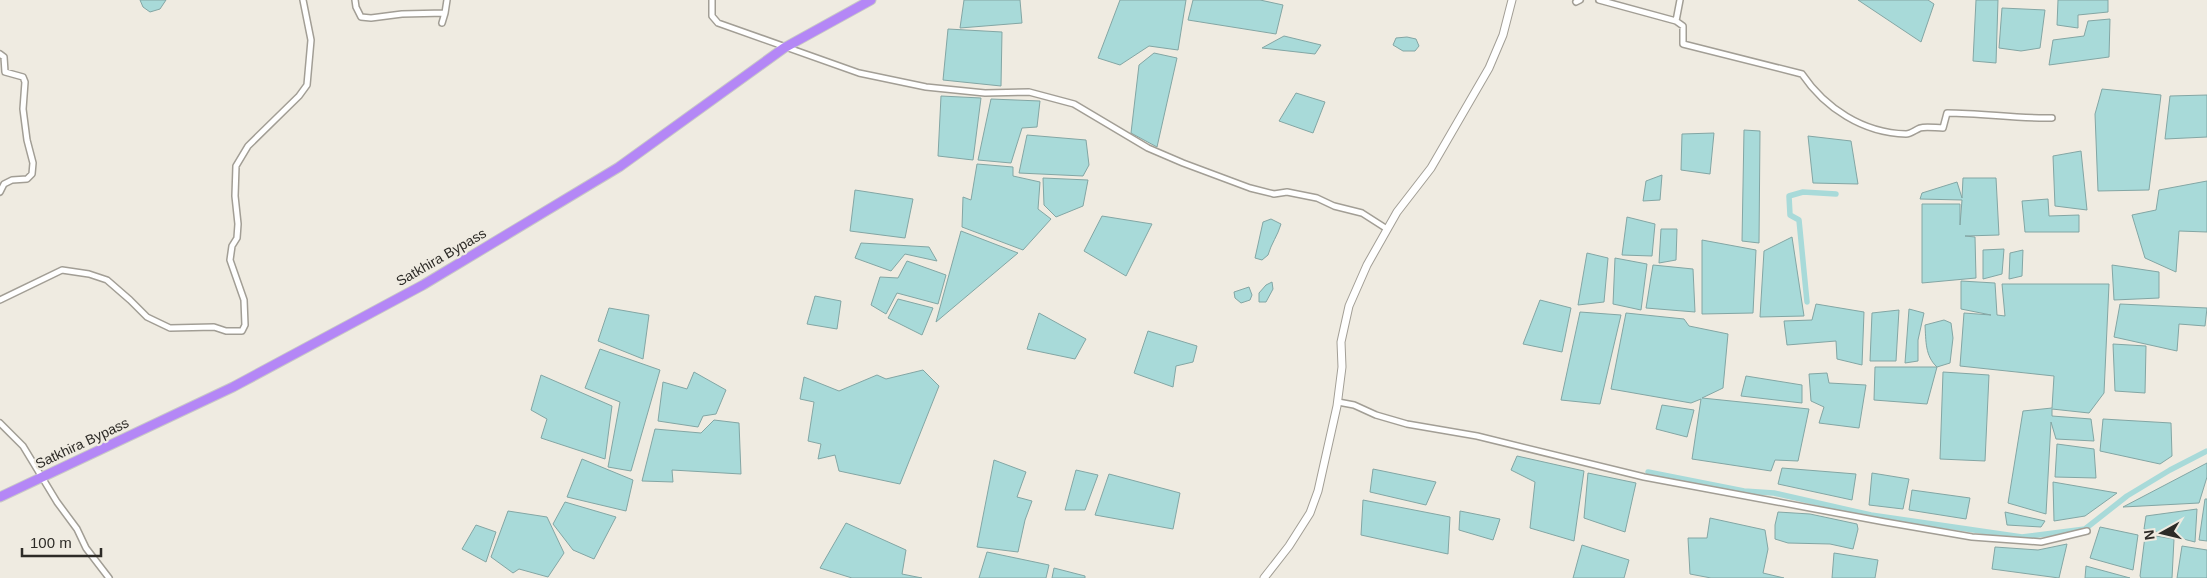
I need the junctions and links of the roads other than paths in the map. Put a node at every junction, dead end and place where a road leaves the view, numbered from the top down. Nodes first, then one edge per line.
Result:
1 (303, 0) edge
2 (355, 0) edge
3 (448, 0) edge
4 (712, 0) edge
5 (871, 0) edge
6 (1512, 0) edge
7 (1599, 0) edge
8 (1680, 0) edge
9 (446, 13) junction
10 (1676, 21) junction
11 (442, 23) dead end
12 (784, 48) junction
13 (0, 54) edge
14 (2052, 118) dead end
15 (0, 192) edge
16 (1387, 229) junction
17 (0, 300) edge
18 (1338, 402) junction
19 (0, 423) edge
20 (41, 477) junction
21 (0, 497) edge
22 (2088, 531) dead end
23 (109, 578) edge
24 (1264, 578) edge

1 - 17 street
2 - 9 street
3 - 9 street
4 - 12 street
5 - 12 highway, Satkhira Bypass
6 - 16 street
7 - 10 street
8 - 10 street
9 - 11 street
10 - 14 street
12 - 16 street
12 - 20 highway, Satkhira Bypass
13 - 15 street
16 - 18 street
18 - 22 street
18 - 24 street
19 - 20 street
20 - 21 highway, Satkhira Bypass
20 - 23 street

